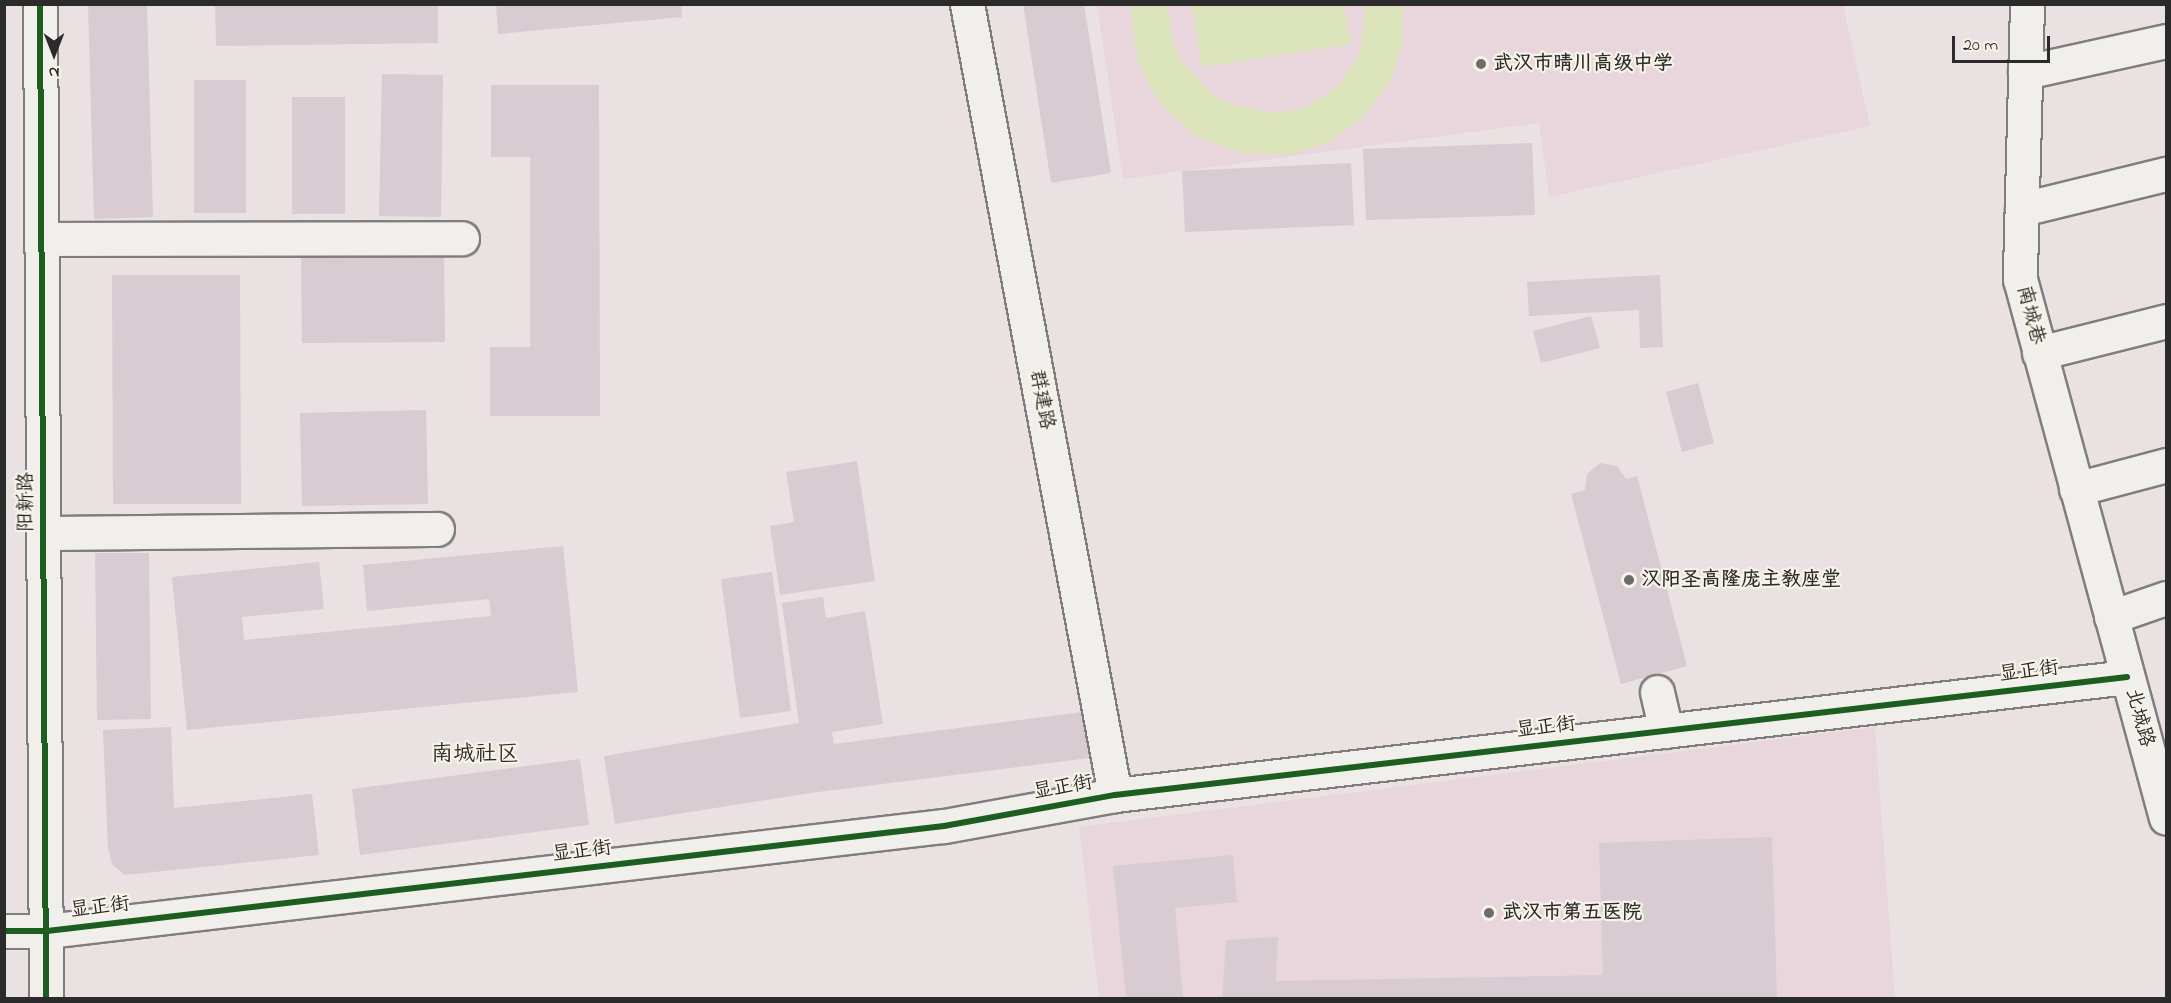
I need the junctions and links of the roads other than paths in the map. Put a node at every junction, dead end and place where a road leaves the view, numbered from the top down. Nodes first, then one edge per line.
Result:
1 (40, 4) edge
2 (967, 4) edge
3 (2027, 4) edge
4 (2166, 41) edge
5 (2025, 72) junction
6 (2166, 174) edge
7 (2022, 209) junction
8 (462, 238) dead end
9 (41, 239) junction
10 (2166, 321) edge
11 (2039, 352) junction
12 (2166, 465) edge
13 (2076, 489) junction
14 (437, 529) dead end
15 (44, 533) junction
16 (2166, 598) edge
17 (2111, 617) junction
18 (2127, 677) junction
19 (1657, 692) dead end
20 (1666, 731) junction
21 (1115, 795) junction
22 (2166, 818) edge
23 (4, 931) edge
24 (47, 931) junction
25 (46, 999) edge

1 - 9 street, 阳新路
2 - 21 street, 群建路
3 - 5 street, 南城巷
4 - 5 street
5 - 7 street, 南城巷
6 - 7 street
7 - 11 street, 南城巷
8 - 9 street
9 - 15 street, 阳新路
10 - 11 street
11 - 13 street, 南城巷
12 - 13 street
13 - 17 street, 南城巷
14 - 15 street
15 - 24 street, 阳新路
16 - 17 street
17 - 18 street, 北城路
18 - 20 street, 显正街
18 - 22 street, 北城路
19 - 20 street
20 - 21 street, 显正街
21 - 24 street, 显正街
23 - 24 street, 显正街
24 - 25 street, 阳新路

